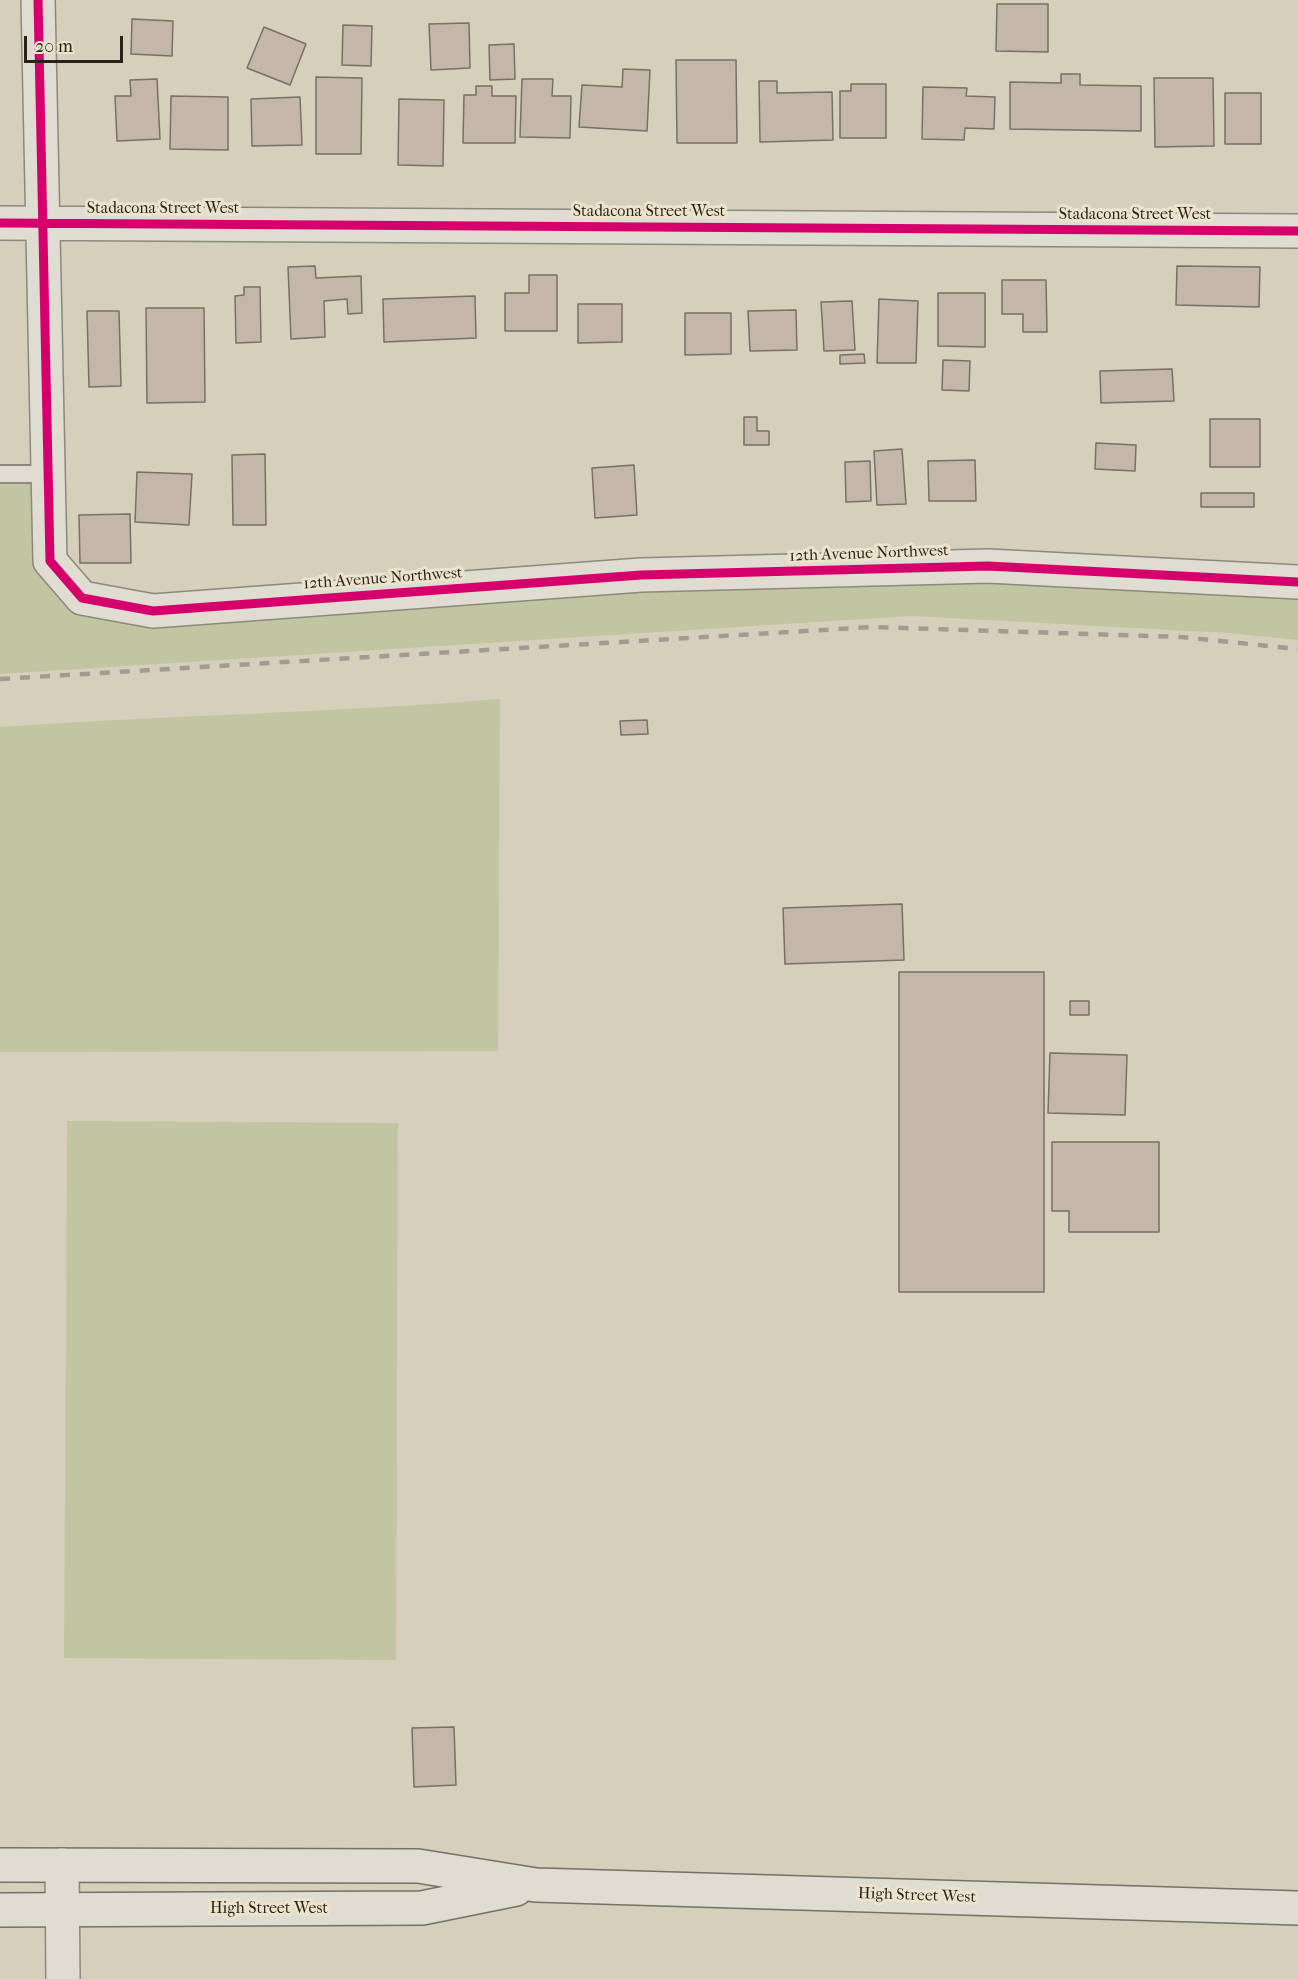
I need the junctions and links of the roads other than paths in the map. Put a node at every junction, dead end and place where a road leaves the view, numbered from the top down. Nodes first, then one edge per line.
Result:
1 (38, 0) edge
2 (0, 223) edge
3 (43, 224) junction
4 (1298, 231) edge
5 (0, 474) edge
6 (48, 474) junction
7 (1298, 582) edge
8 (0, 1865) edge
9 (62, 1865) junction
10 (536, 1885) junction
11 (1298, 1908) edge
12 (0, 1910) edge
13 (63, 1910) junction
14 (63, 1979) edge

1 - 3 street, 12th Avenue Northwest
2 - 3 street, Stadacona Street West
3 - 4 street, Stadacona Street West
3 - 6 street, 12th Avenue Northwest
5 - 6 lane
6 - 7 street, 12th Avenue Northwest
8 - 9 street, High Street West
9 - 10 street, High Street West
9 - 13 street
10 - 11 street, High Street West
10 - 13 street, High Street West
12 - 13 street, High Street West
13 - 14 street

